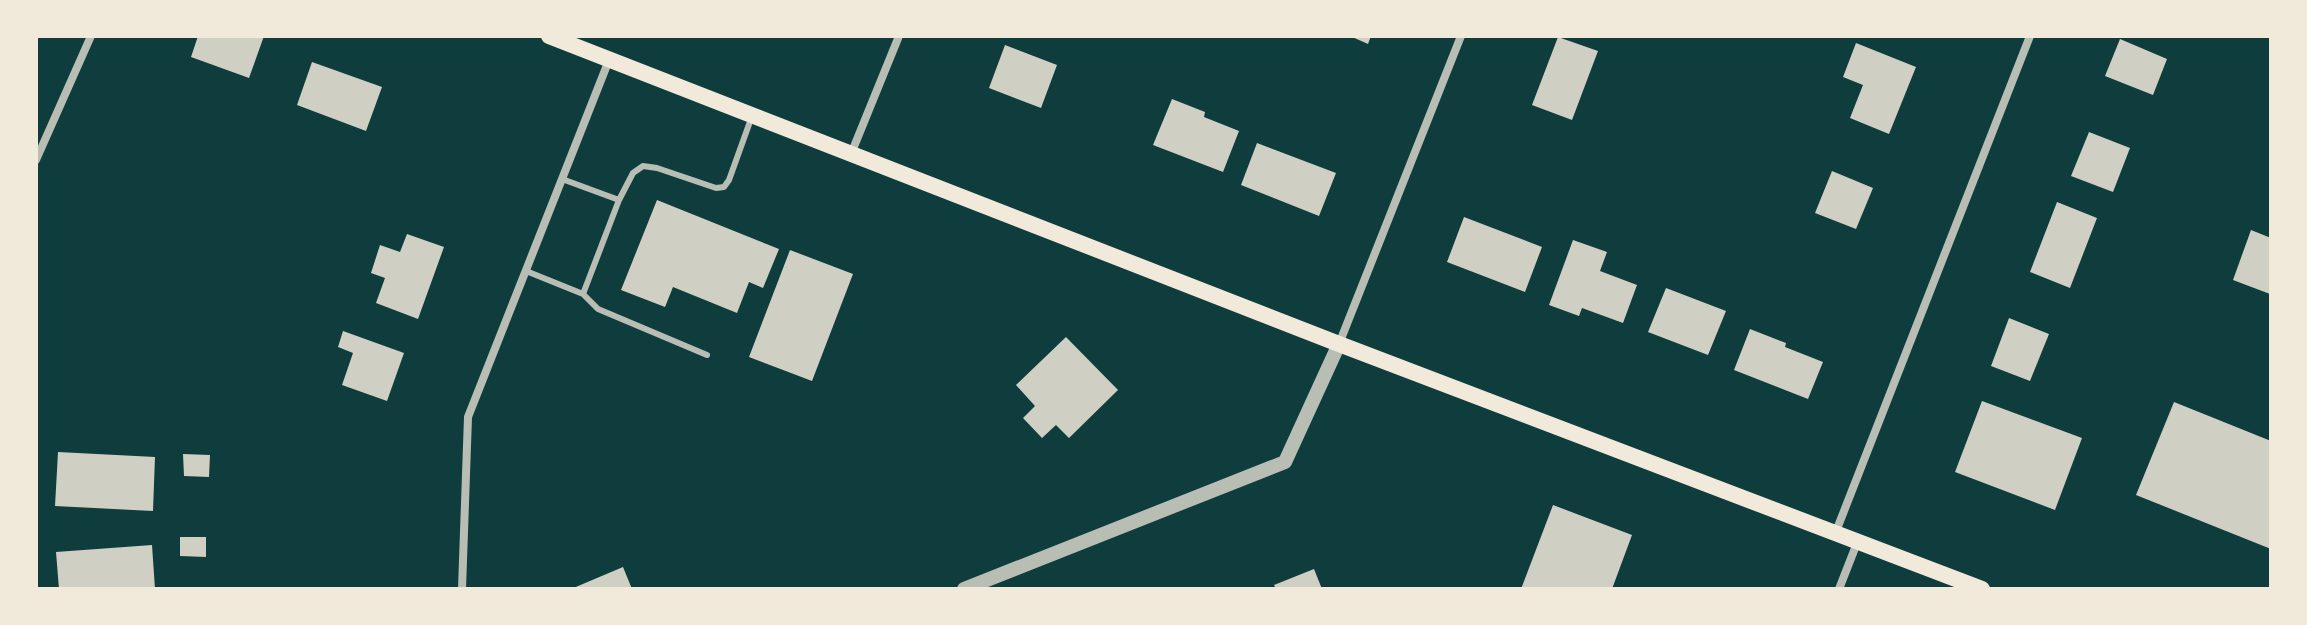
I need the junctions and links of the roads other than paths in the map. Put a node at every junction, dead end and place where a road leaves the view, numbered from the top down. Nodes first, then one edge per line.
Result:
1 (91, 36) edge
2 (549, 36) edge
3 (899, 36) edge
4 (1461, 36) edge
5 (2030, 36) edge
6 (609, 60) junction
7 (753, 115) junction
8 (851, 154) junction
9 (36, 160) edge
10 (562, 179) junction
11 (619, 200) junction
12 (526, 271) junction
13 (583, 294) junction
14 (1339, 344) junction
15 (707, 355) dead end
16 (1834, 534) junction
17 (1857, 543) junction
18 (462, 589) edge
19 (964, 589) edge
20 (1839, 589) edge
21 (1982, 589) edge

1 - 9 street
2 - 6 main road
3 - 8 street
4 - 14 street
5 - 16 street
6 - 7 main road
6 - 10 street
7 - 8 main road
7 - 11 lane
8 - 14 main road
10 - 11 lane
10 - 12 street
11 - 13 lane
12 - 13 lane
12 - 18 street
13 - 15 lane
14 - 16 main road
14 - 19 street
16 - 17 main road
17 - 20 street
17 - 21 main road

